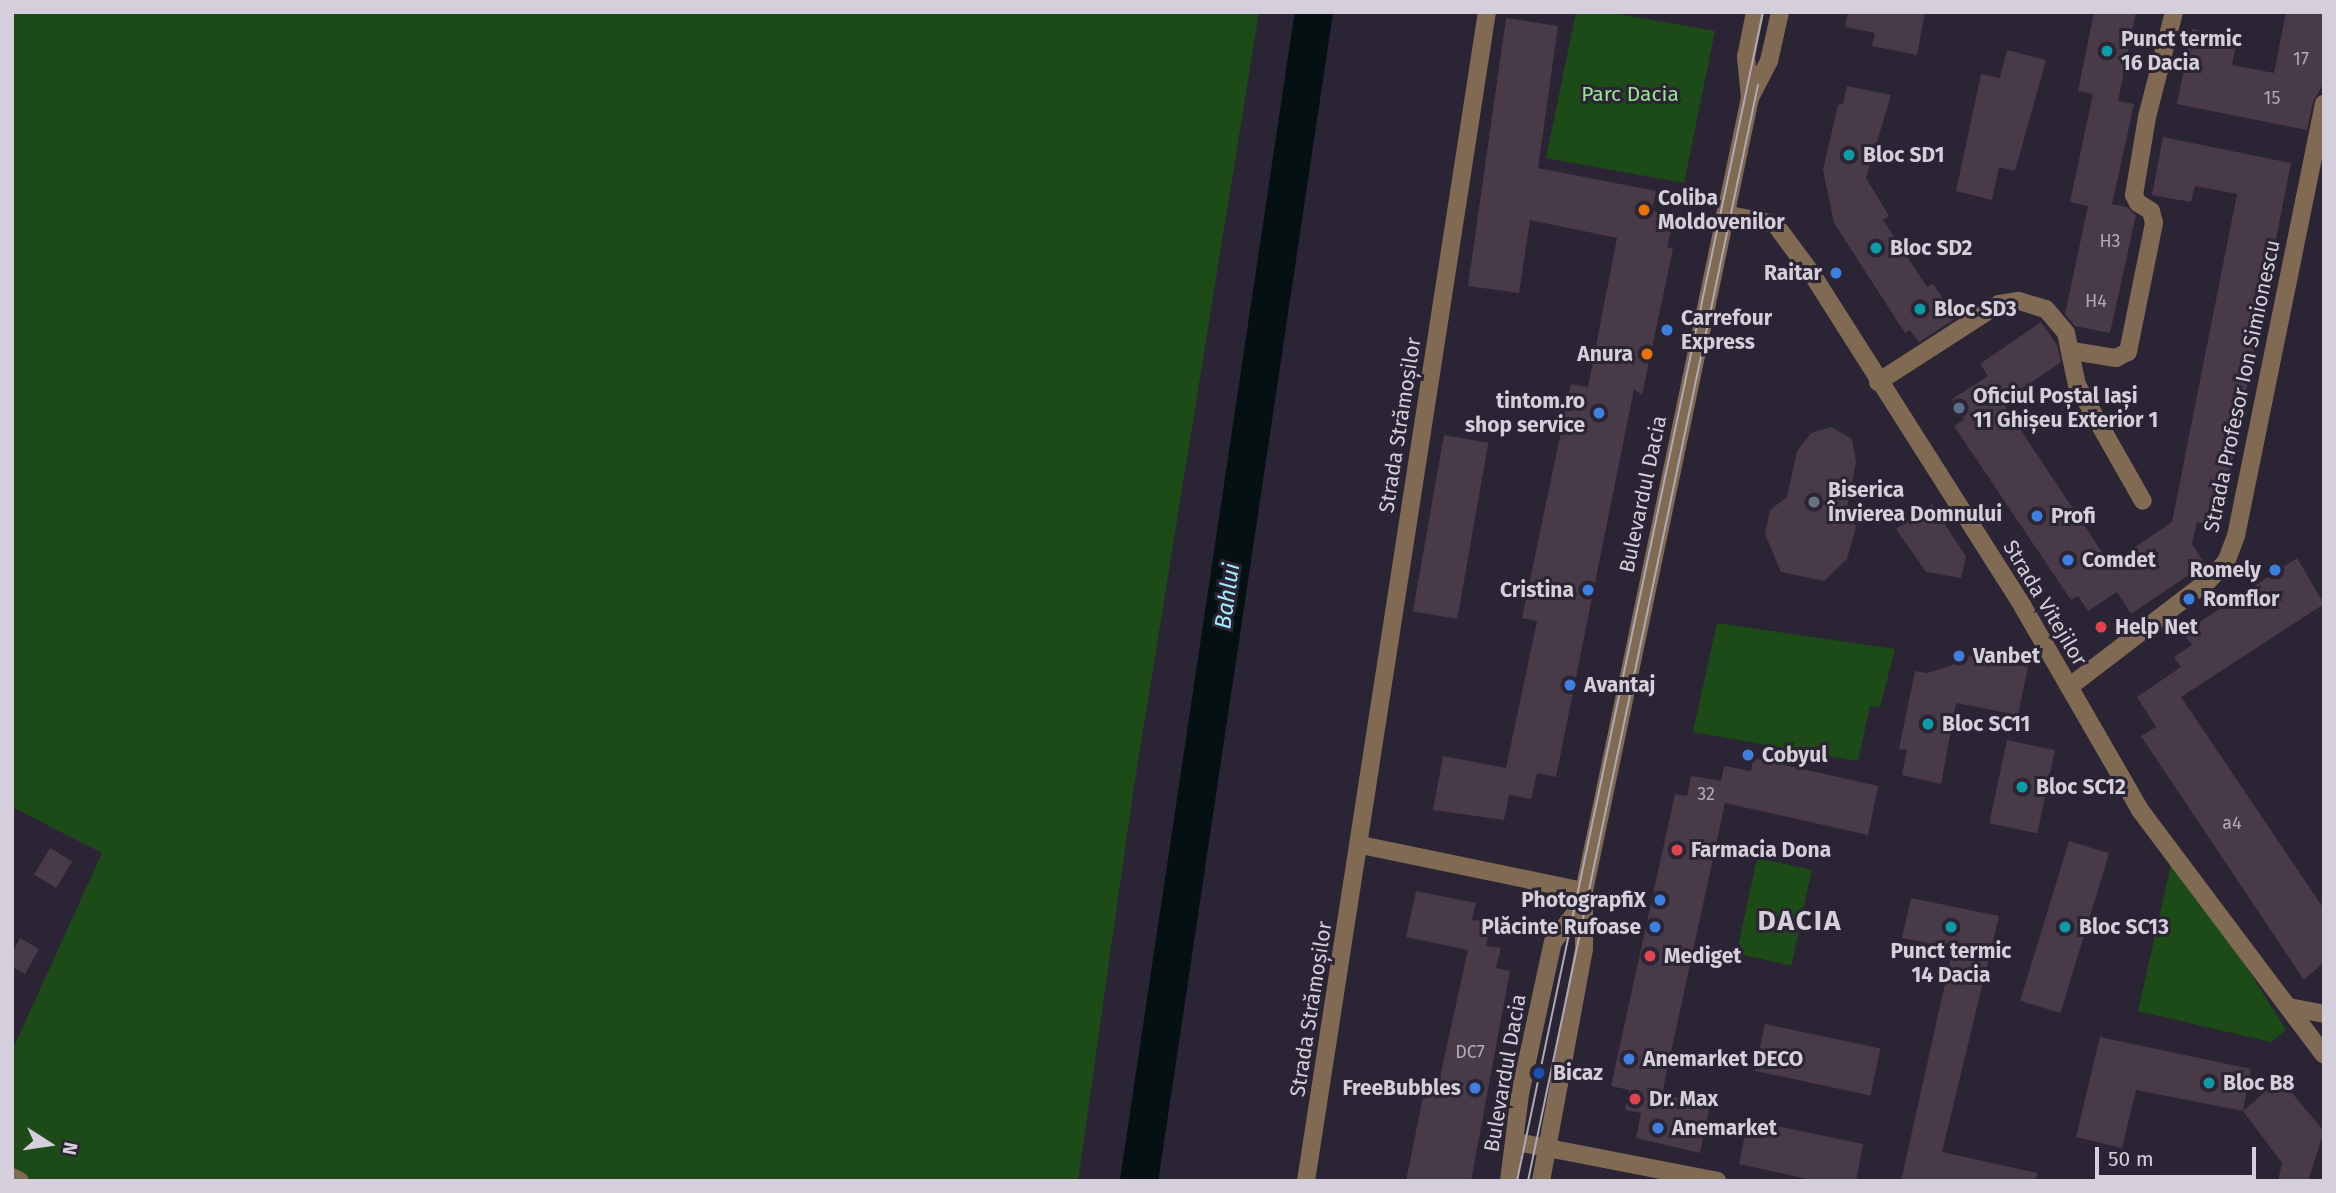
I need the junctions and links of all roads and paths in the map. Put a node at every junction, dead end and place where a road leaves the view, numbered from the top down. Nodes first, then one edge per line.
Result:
1 (1487, 12) edge
2 (1755, 12) edge
3 (1780, 12) edge
4 (2174, 12) edge
5 (1750, 98) junction
6 (2324, 104) edge
7 (1725, 214) junction
8 (2072, 351) junction
9 (1878, 382) junction
10 (2143, 501) dead end
11 (2069, 687) junction
12 (1361, 845) junction
13 (1585, 896) junction
14 (2289, 1007) junction
15 (2324, 1014) edge
16 (2324, 1055) edge
17 (1517, 1142) junction
18 (1548, 1148) junction
19 (1659, 1175) edge
20 (12, 1177) edge
21 (20, 1181) edge
22 (1306, 1181) edge
23 (1509, 1181) edge
24 (1541, 1181) edge
25 (1717, 1181) edge

1 - 12 street, Strada Strămoșilor
2 - 5 street, Bulevardul Dacia
3 - 5 street, Bulevardul Dacia
4 - 8 street
5 - 7 street, Bulevardul Dacia
6 - 11 street, Strada Profesor Ion Simionescu
7 - 9 street, Strada Vitejilor
7 - 13 street, Bulevardul Dacia
8 - 9 street
8 - 10 street
9 - 11 street, Strada Vitejilor
11 - 14 street, Strada Vitejilor
12 - 13 street
12 - 22 street, Strada Strămoșilor
13 - 17 street, Bulevardul Dacia
13 - 18 street, Bulevardul Dacia
14 - 15 street
14 - 16 street, Strada Vitejilor
17 - 18 street
17 - 23 street, Bulevardul Dacia
18 - 19 street
18 - 24 street, Bulevardul Dacia
19 - 25 street
20 - 21 street

